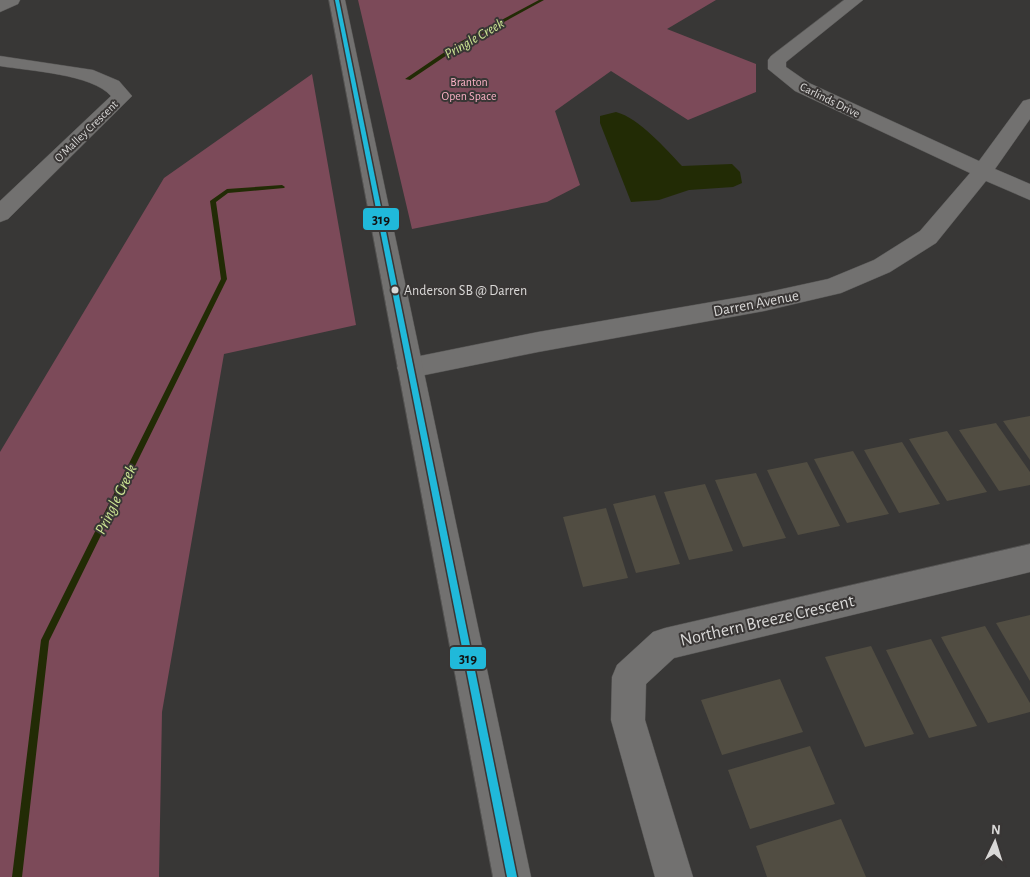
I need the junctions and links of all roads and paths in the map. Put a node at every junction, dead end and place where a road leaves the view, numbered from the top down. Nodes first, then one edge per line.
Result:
1 (12, 0) edge
2 (337, 0) edge
3 (855, 0) edge
4 (0, 7) edge
5 (0, 60) edge
6 (1030, 105) edge
7 (983, 171) junction
8 (1030, 193) edge
9 (0, 214) edge
10 (410, 368) junction
11 (1030, 558) edge
12 (512, 877) edge
13 (674, 877) edge

1 - 4 street
2 - 10 street
3 - 7 street, Carlinds Drive
5 - 9 street, O'Malley Crescent
6 - 7 street, Darren Avenue
7 - 8 street
7 - 10 street, Darren Avenue
10 - 12 street
11 - 13 street, Northern Breeze Crescent

